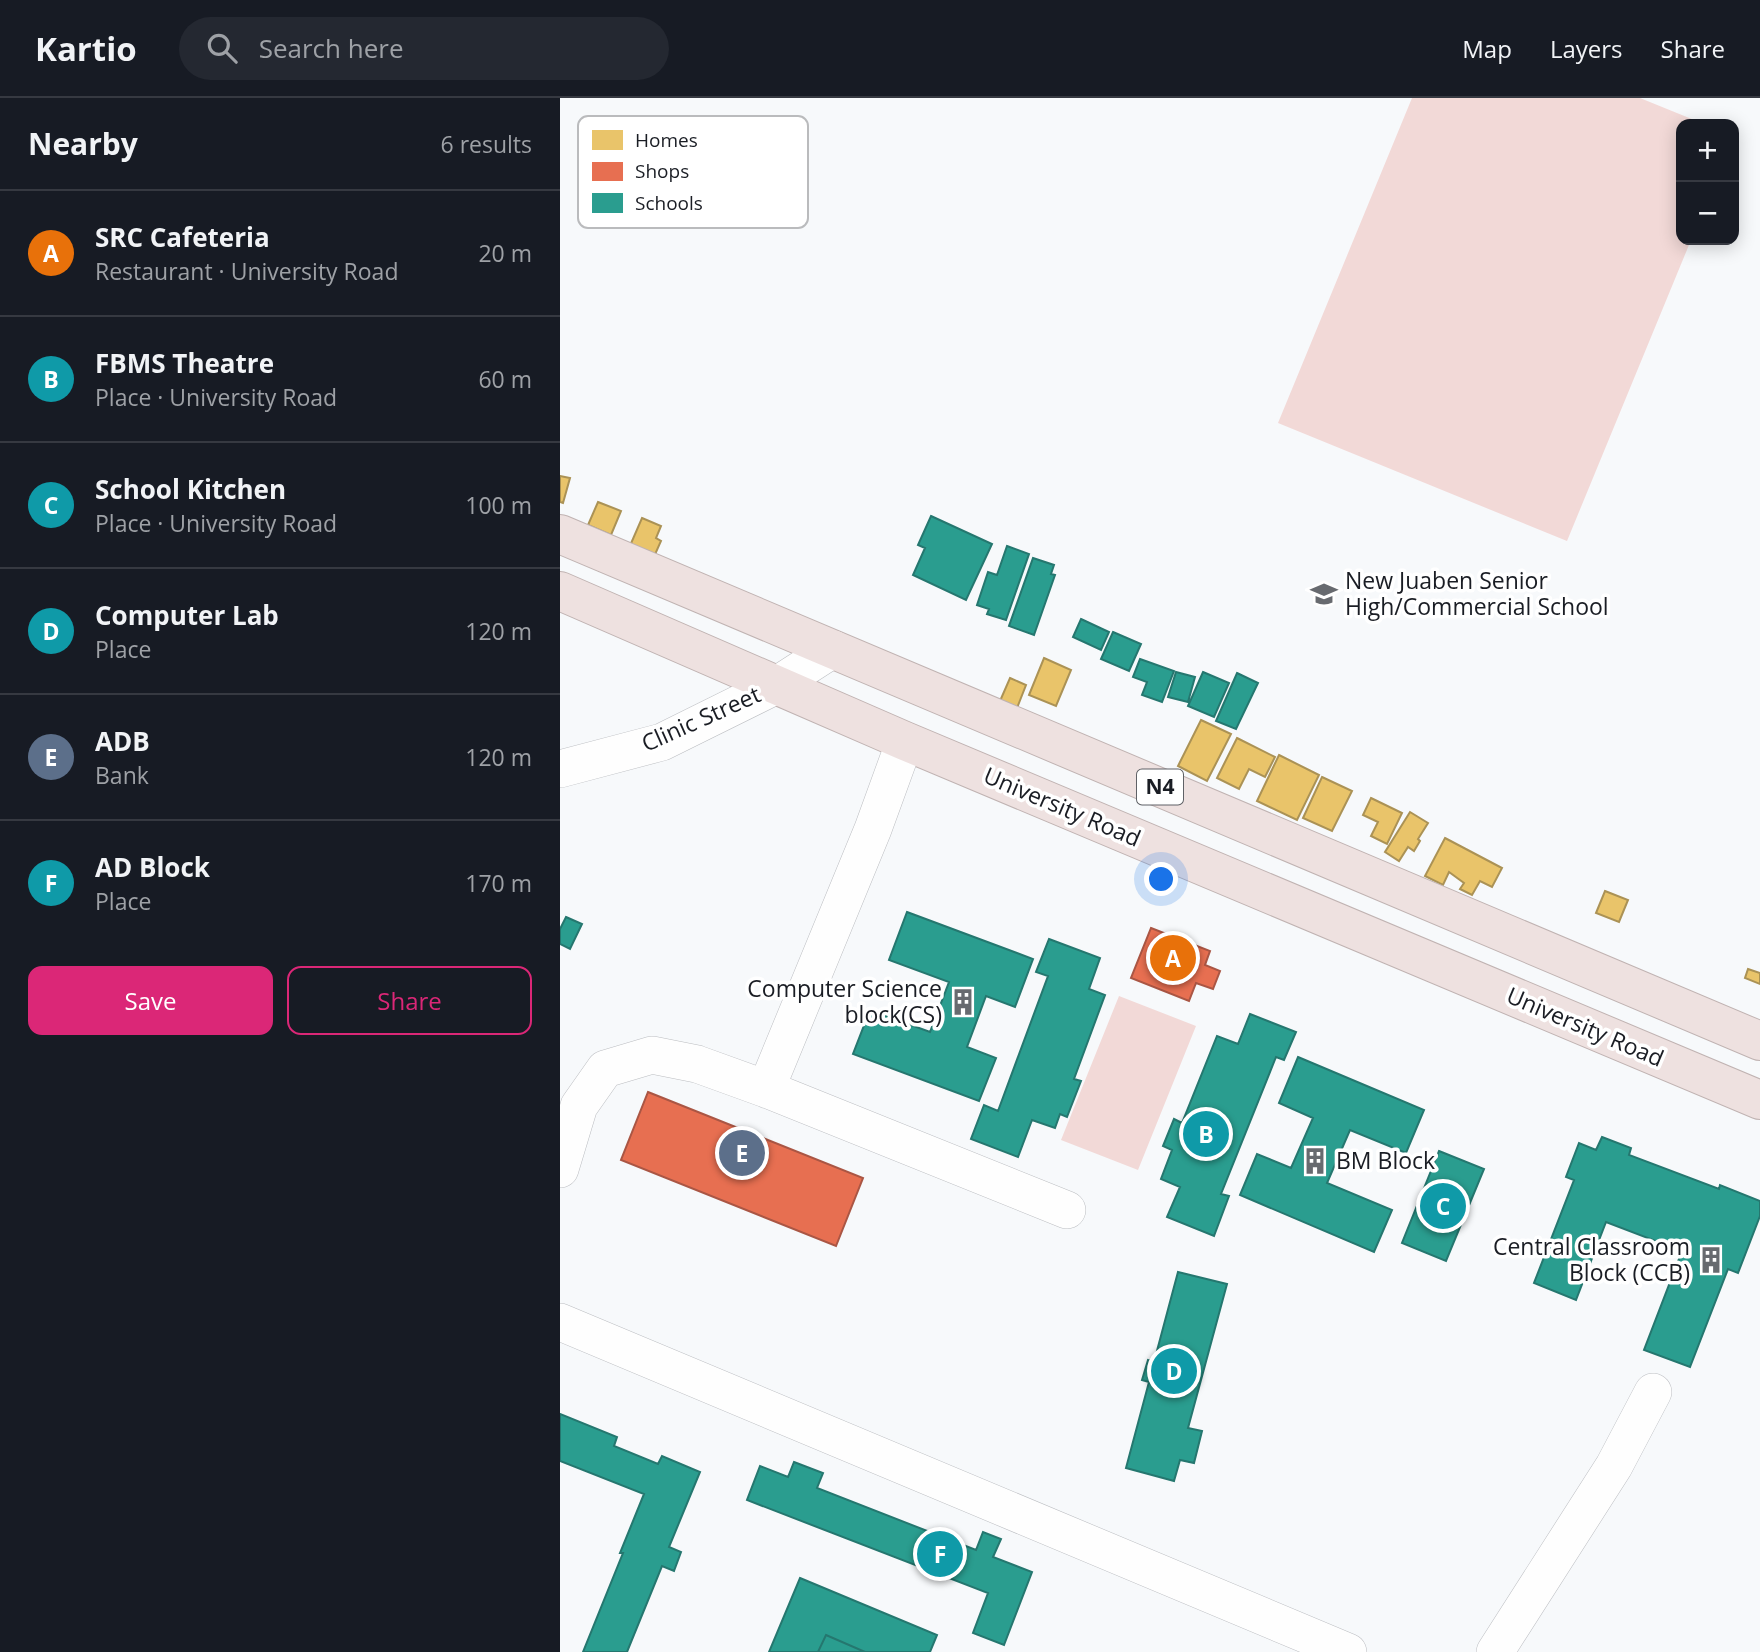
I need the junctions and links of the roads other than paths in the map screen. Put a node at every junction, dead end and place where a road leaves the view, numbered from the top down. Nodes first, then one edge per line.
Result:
1 (560, 534) edge
2 (560, 590) edge
3 (833, 649) junction
4 (777, 685) junction
5 (905, 741) junction
6 (560, 769) edge
7 (1760, 1041) edge
8 (766, 1089) junction
9 (1760, 1100) edge
10 (560, 1169) edge
11 (1067, 1210) dead end
12 (560, 1322) edge
13 (1653, 1392) dead end
14 (1294, 1642) edge
15 (1348, 1652) edge
16 (1495, 1652) edge

1 - 3 highway, N4
2 - 4 highway, University Road / N4
3 - 4 street, Clinic Street
3 - 7 highway, N4
4 - 5 highway, University Road / N4
4 - 6 street, Clinic Street
5 - 8 street
5 - 9 highway, University Road / N4
8 - 10 street
8 - 11 street
12 - 14 street
13 - 16 street
14 - 15 street

